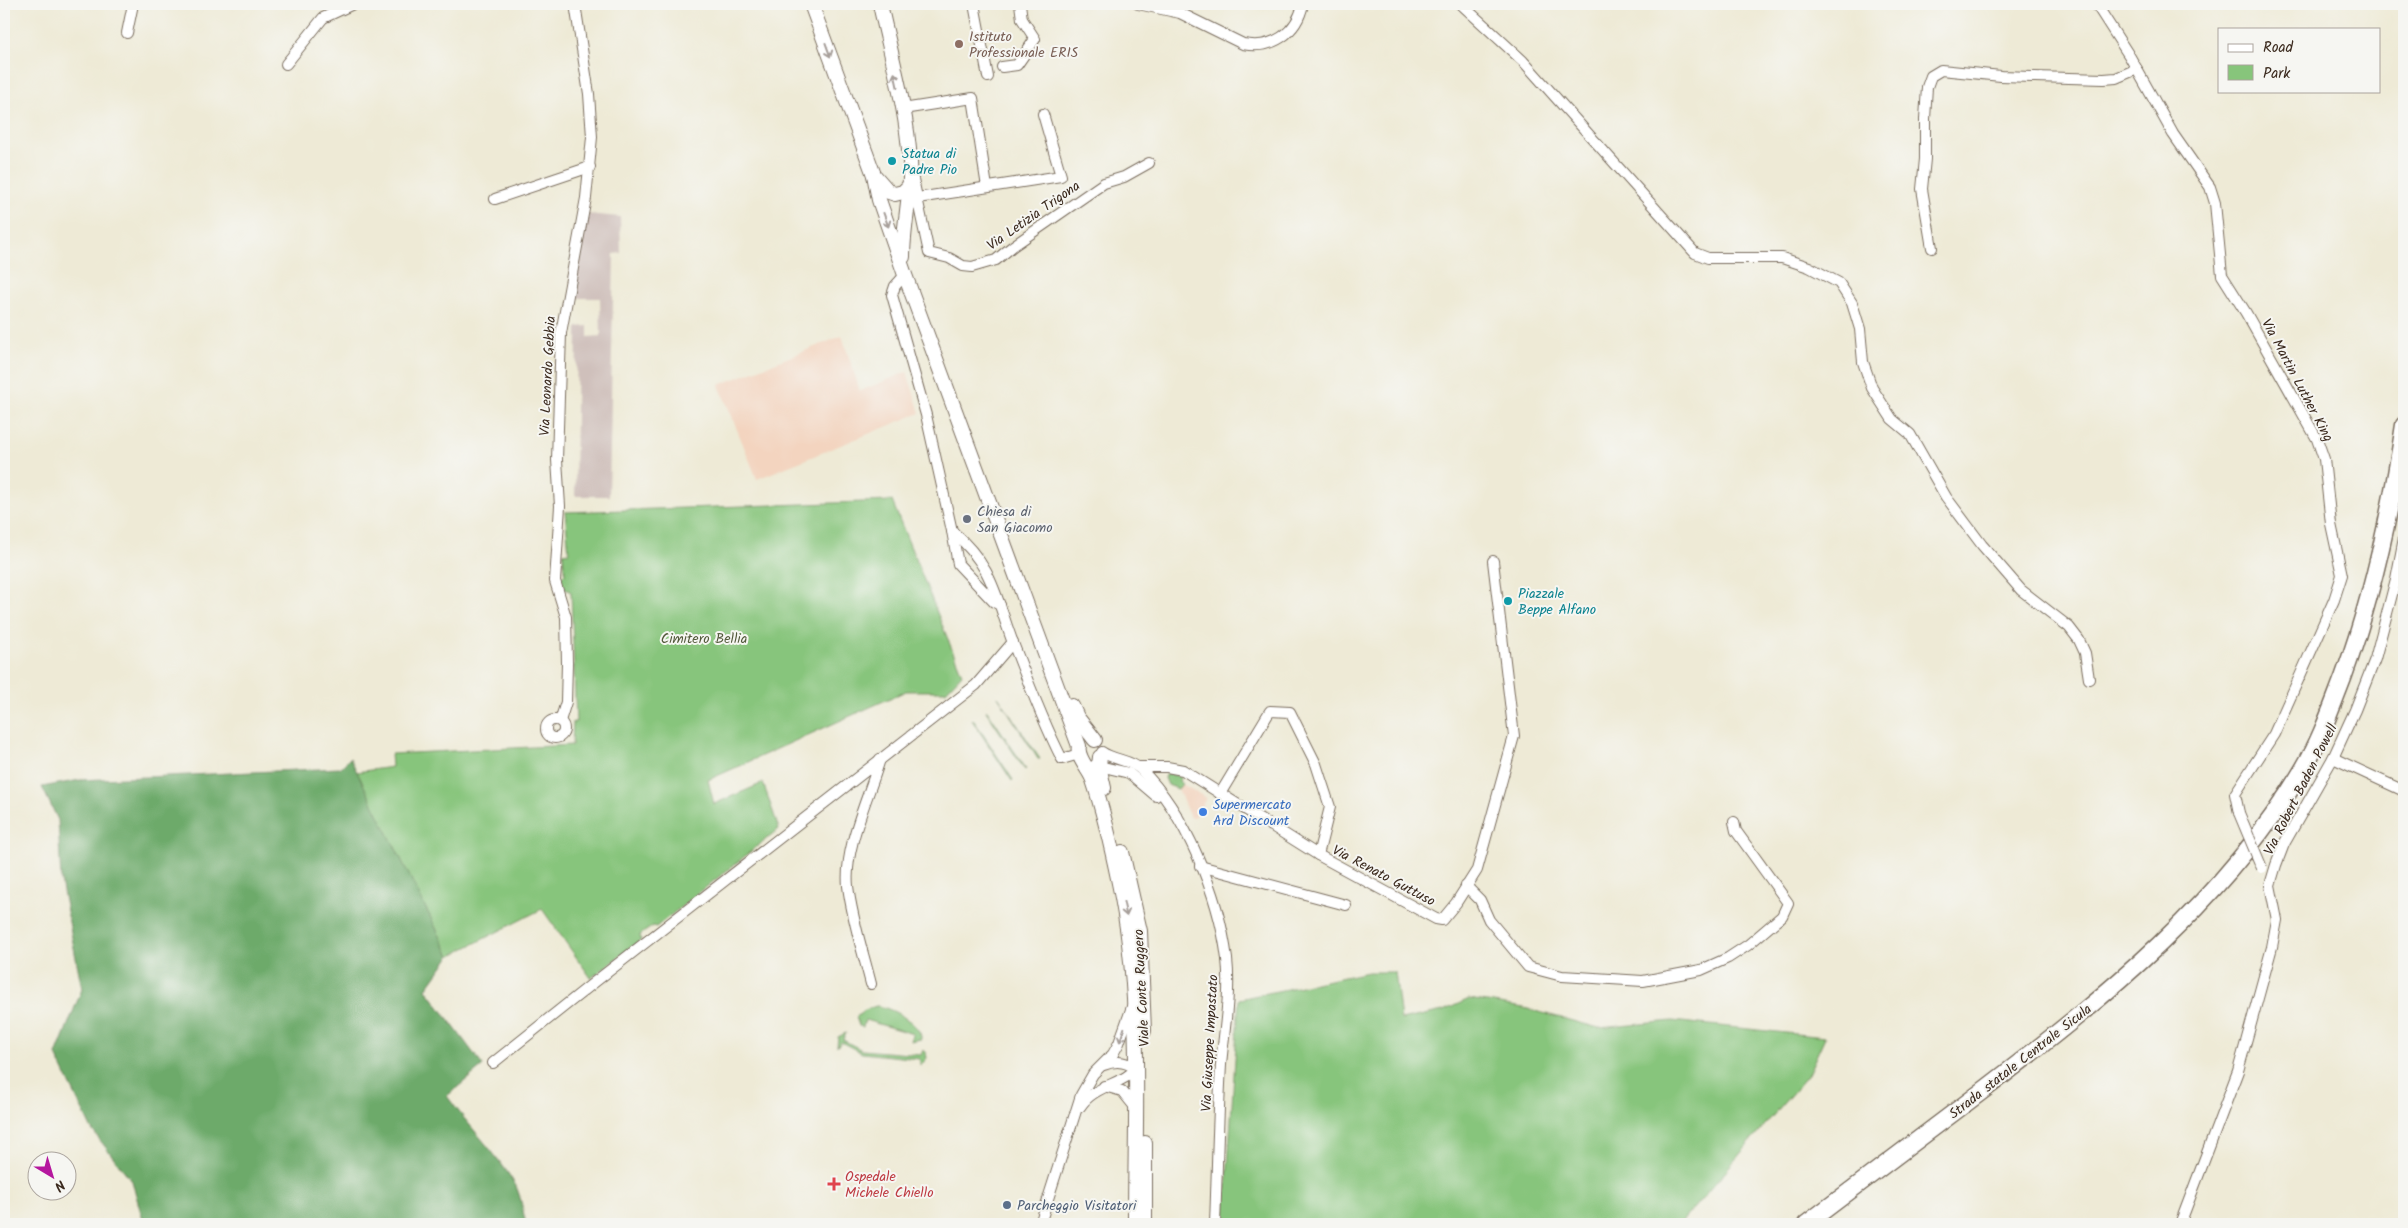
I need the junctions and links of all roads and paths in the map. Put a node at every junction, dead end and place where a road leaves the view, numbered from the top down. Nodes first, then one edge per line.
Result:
1 (134, 4) edge
2 (353, 4) edge
3 (575, 4) edge
4 (811, 4) edge
5 (880, 4) edge
6 (974, 4) edge
7 (1020, 4) edge
8 (1138, 4) edge
9 (1303, 4) edge
10 (1461, 4) edge
11 (2096, 4) edge
12 (127, 33) dead end
13 (286, 64) dead end
14 (1002, 67) dead end
15 (2137, 69) junction
16 (988, 77) dead end
17 (903, 109) junction
18 (1043, 114) dead end
19 (1150, 163) dead end
20 (590, 167) junction
21 (874, 174) junction
22 (987, 187) junction
23 (911, 195) junction
24 (495, 199) dead end
25 (1932, 248) dead end
26 (904, 272) junction
27 (2404, 425) edge
28 (952, 531) junction
29 (2404, 538) edge
30 (1493, 561) dead end
31 (1000, 605) junction
32 (1013, 642) junction
33 (1045, 652) junction
34 (2088, 679) dead end
35 (560, 721) dead end
36 (1090, 757) junction
37 (2333, 758) junction
38 (880, 759) junction
39 (1138, 767) junction
40 (2404, 791) edge
41 (1220, 794) junction
42 (1173, 812) junction
43 (1734, 822) dead end
44 (1318, 855) junction
45 (1200, 866) junction
46 (2270, 885) junction
47 (1466, 886) junction
48 (1346, 904) dead end
49 (1143, 977) junction
50 (871, 984) dead end
51 (1134, 1000) junction
52 (493, 1063) dead end
53 (1103, 1065) junction
54 (1136, 1069) junction
55 (1104, 1086) junction
56 (1136, 1107) junction
57 (1074, 1116) junction
58 (1142, 1221) edge
59 (1040, 1224) edge
60 (1215, 1224) edge
61 (1806, 1224) edge
62 (2180, 1224) edge

1 - 12 street
2 - 13 street
3 - 20 street, Via Leonardo Gebbia
4 -> 21 main road
17 -> 5 main road
6 - 16 street
7 - 14 street
8 - 9 street
10 - 34 street
11 - 15 street, Via Martin Luther King
15 - 25 street
15 - 46 street, Via Martin Luther King, bridge
17 - 22 street
17 - 23 main road
18 - 22 street
19 - 23 street, Via Letizia Trigona
20 - 24 street
20 - 35 street, Via Leonardo Gebbia
21 - 23 main road
21 -> 26 main road
22 - 23 street
23 - 26 main road
26 - 28 street
26 - 33 main road
27 - 61 main road, Strada statale Centrale Sicula
28 - 31 street
28 - 31 street
29 - 37 street, Via Robert Baden Powell
30 - 47 street, Via Renato Guttuso
31 - 32 street
32 - 36 street
32 - 38 street
33 - 36 main road
33 - 36 main road
36 - 39 street
36 - 42 street
36 - 49 main road, Viale Conte Ruggero
36 -> 51 main road, Viale Conte Ruggero
37 - 40 street
37 - 46 street, Via Robert Baden Powell
38 - 50 street
38 - 52 street
39 - 41 street, Via Renato Guttuso
39 - 42 street
41 - 44 street, Via Renato Guttuso
41 - 44 street
42 - 45 street, Via Giuseppe Impastato
43 - 47 street
44 - 47 street, Via Renato Guttuso
45 - 48 street
45 - 60 street, Via Giuseppe Impastato
46 - 62 street
49 - 54 street
49 - 58 main road, Viale Conte Ruggero
51 -> 53 street
51 - 54 main road, Viale Conte Ruggero
53 - 54 street
53 - 57 street
54 - 55 street
54 - 56 main road, Viale Conte Ruggero
54 - 58 street
55 - 56 street
55 - 57 street
56 - 58 main road, Viale Conte Ruggero
57 - 59 street

